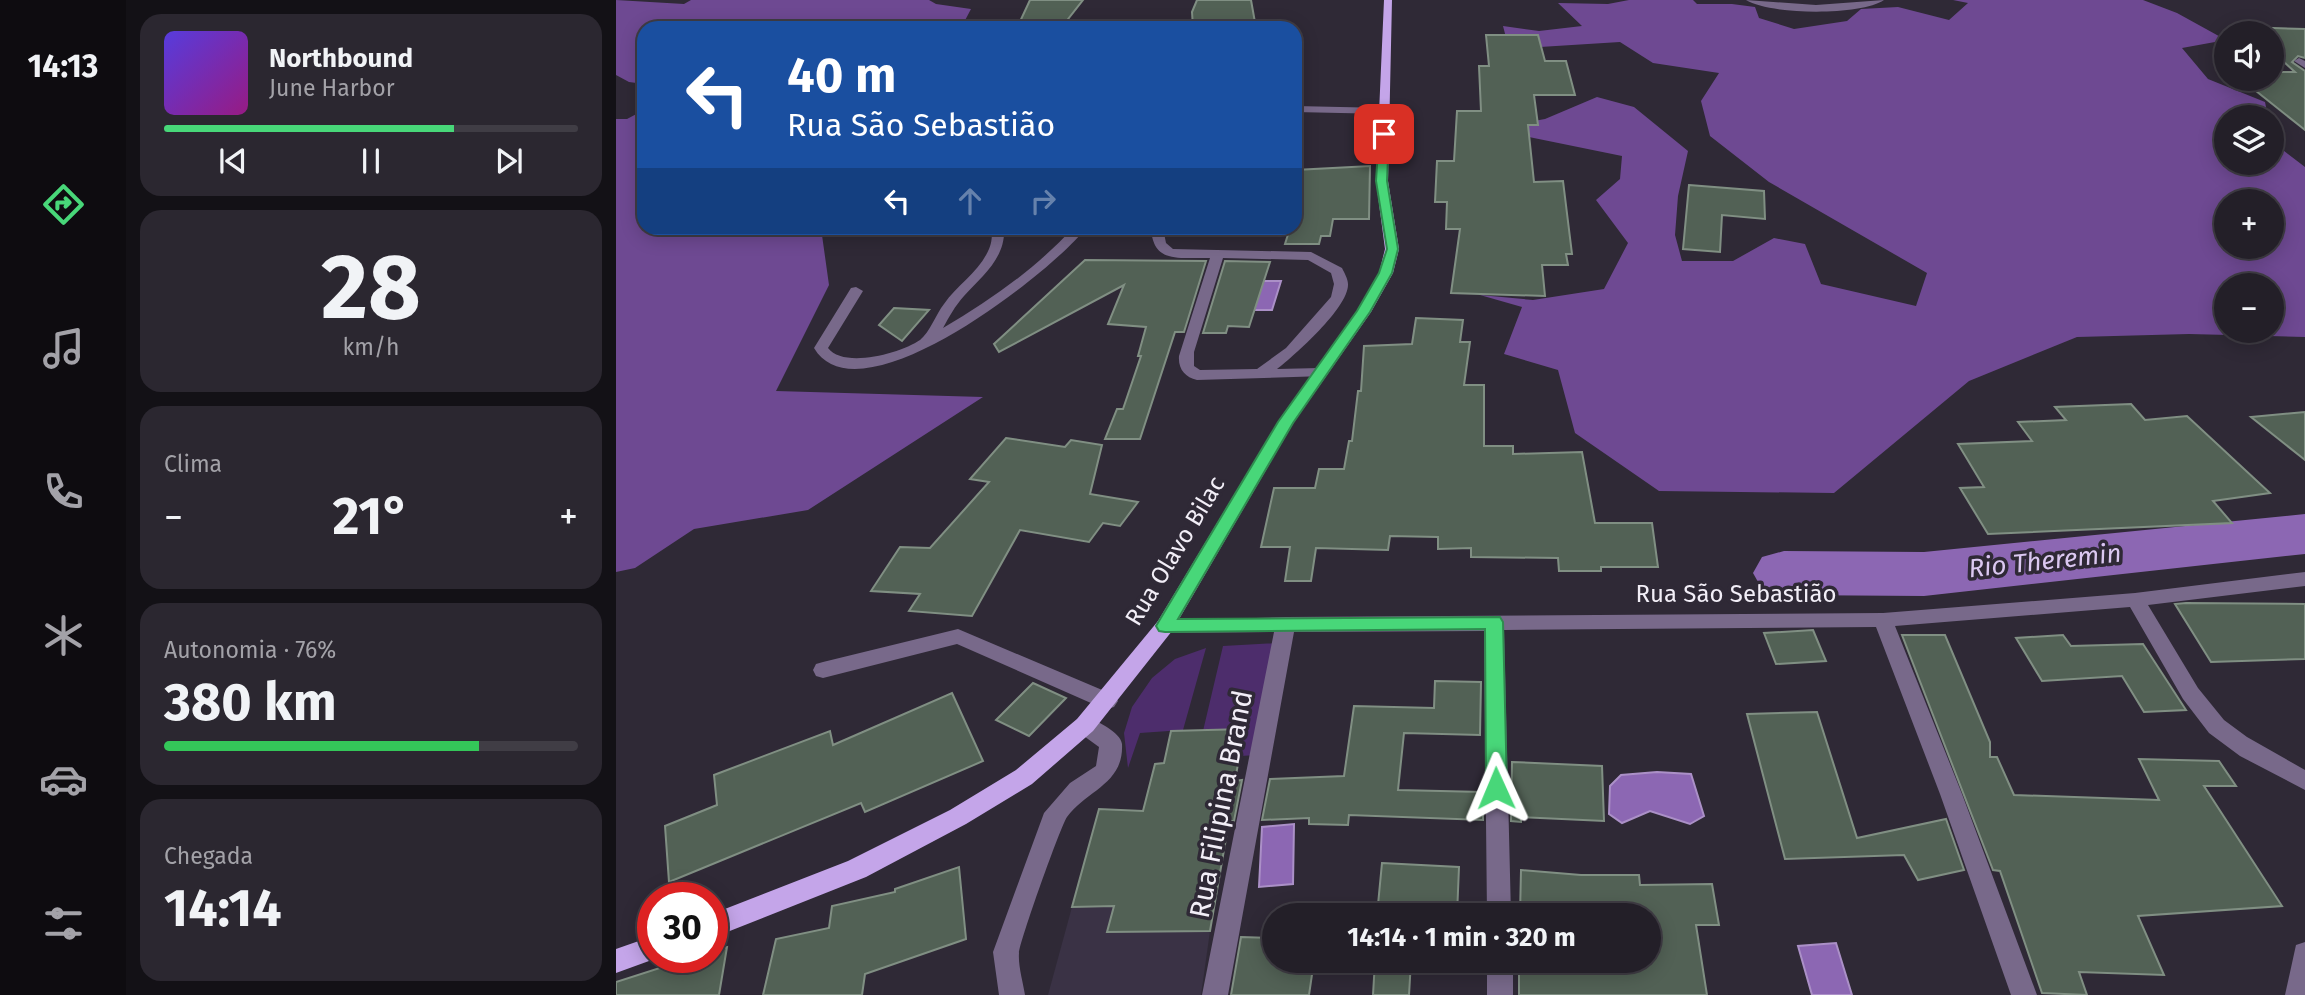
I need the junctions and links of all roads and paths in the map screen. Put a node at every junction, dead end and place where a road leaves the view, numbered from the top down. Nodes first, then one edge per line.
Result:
1 (1388, 0) edge
2 (1750, 0) edge
3 (1880, 0) edge
4 (1302, 109) edge
5 (1386, 111) junction
6 (1000, 235) edge
7 (1073, 235) edge
8 (1158, 235) edge
9 (1217, 255) junction
10 (856, 291) dead end
11 (928, 340) junction
12 (1320, 373) junction
13 (1261, 374) junction
14 (2305, 579) edge
15 (2135, 600) junction
16 (1883, 620) junction
17 (1494, 622) junction
18 (1286, 624) junction
19 (1165, 626) junction
20 (823, 670) dead end
21 (1107, 701) junction
22 (1084, 725) junction
23 (2305, 781) edge
24 (1499, 903) edge
25 (728, 920) edge
26 (637, 954) edge
27 (2305, 954) edge
28 (616, 961) edge
29 (1500, 973) edge
30 (1012, 995) edge
31 (1215, 995) edge
32 (1500, 995) edge
33 (2024, 995) edge
34 (2298, 995) edge

1 - 5 main road, Rua Olavo Bilac
2 - 3 street
4 - 5 street
5 - 12 main road, Rua Olavo Bilac
6 - 11 street
7 - 11 street
8 - 9 street
9 - 13 street
9 - 13 street
10 - 11 street
12 - 13 street
12 - 19 main road, Rua Olavo Bilac
14 - 15 street, Rua São Sebastião
15 - 16 street, Rua São Sebastião
15 - 23 street
16 - 17 street, Rua São Sebastião
16 - 33 street
17 - 18 street, Rua São Sebastião
17 - 24 street
18 - 19 street, Rua São Sebastião
18 - 31 street, Rua Filipina Brand
19 - 21 main road, Rua Olavo Bilac
20 - 21 street
21 - 22 main road, Rua Olavo Bilac
22 - 25 main road, Rua Olavo Bilac
22 - 30 street
26 - 28 main road
27 - 34 street
29 - 32 street

